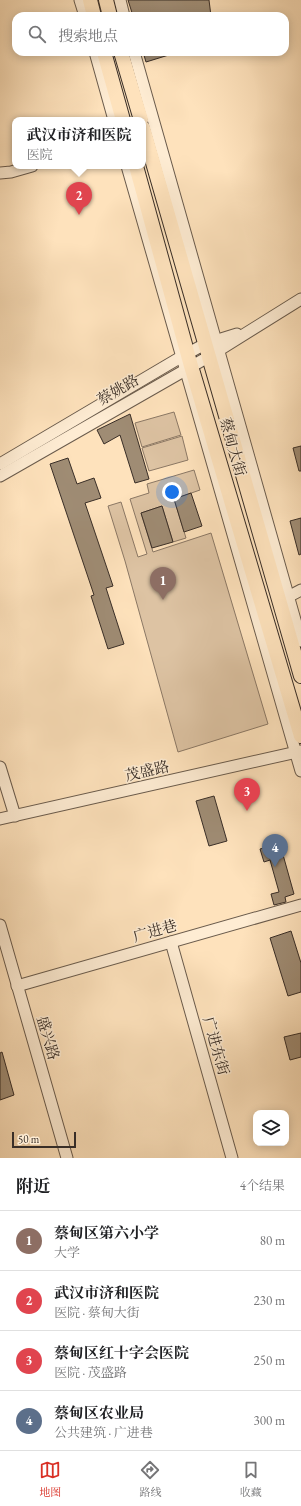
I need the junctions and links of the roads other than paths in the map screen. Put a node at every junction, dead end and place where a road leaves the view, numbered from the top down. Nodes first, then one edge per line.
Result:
1 (80, 0) edge
2 (90, 0) edge
3 (106, 0) edge
4 (120, 0) edge
5 (84, 12) edge
6 (93, 12) edge
7 (109, 12) edge
8 (123, 12) edge
9 (96, 56) edge
10 (105, 56) edge
11 (122, 56) edge
12 (135, 56) edge
13 (113, 117) edge
14 (122, 117) edge
15 (139, 117) edge
16 (146, 138) edge
17 (22, 169) edge
18 (128, 169) edge
19 (137, 169) edge
20 (0, 173) edge
21 (301, 299) edge
22 (212, 348) junction
23 (186, 361) junction
24 (0, 464) edge
25 (0, 476) edge
26 (301, 590) edge
27 (284, 599) junction
28 (301, 641) edge
29 (301, 676) edge
30 (301, 736) edge
31 (298, 752) edge
32 (0, 767) edge
33 (301, 771) edge
34 (4, 796) edge
35 (15, 816) junction
36 (0, 819) edge
37 (301, 905) edge
38 (0, 925) edge
39 (171, 942) junction
40 (17, 986) junction
41 (67, 1158) edge
42 (232, 1158) edge

1 - 5 street
2 - 6 main road
3 - 7 main road
4 - 8 street
9 - 13 street
10 - 14 main road
11 - 15 main road
12 - 22 street
16 - 22 main road, 蔡甸大街
17 - 20 street
18 - 23 street
19 - 23 main road, 蔡甸大街
21 - 22 street, 蔡姚路
22 - 23 street, 蔡姚路
22 - 27 main road, 蔡甸大街
23 - 24 street, 蔡姚路
23 - 25 street, 蔡姚路
23 - 30 main road, 蔡甸大街
23 - 31 street
26 - 27 street
27 - 28 street
27 - 29 main road, 蔡甸大街
31 - 33 street
31 - 35 street, 茂盛路
32 - 34 street
34 - 35 street
35 - 36 street, 茂盛路
37 - 39 street, 广进巷
38 - 40 street, 盛兴路
39 - 40 street, 广进巷
39 - 42 street, 广进东街
40 - 41 street, 盛兴路

